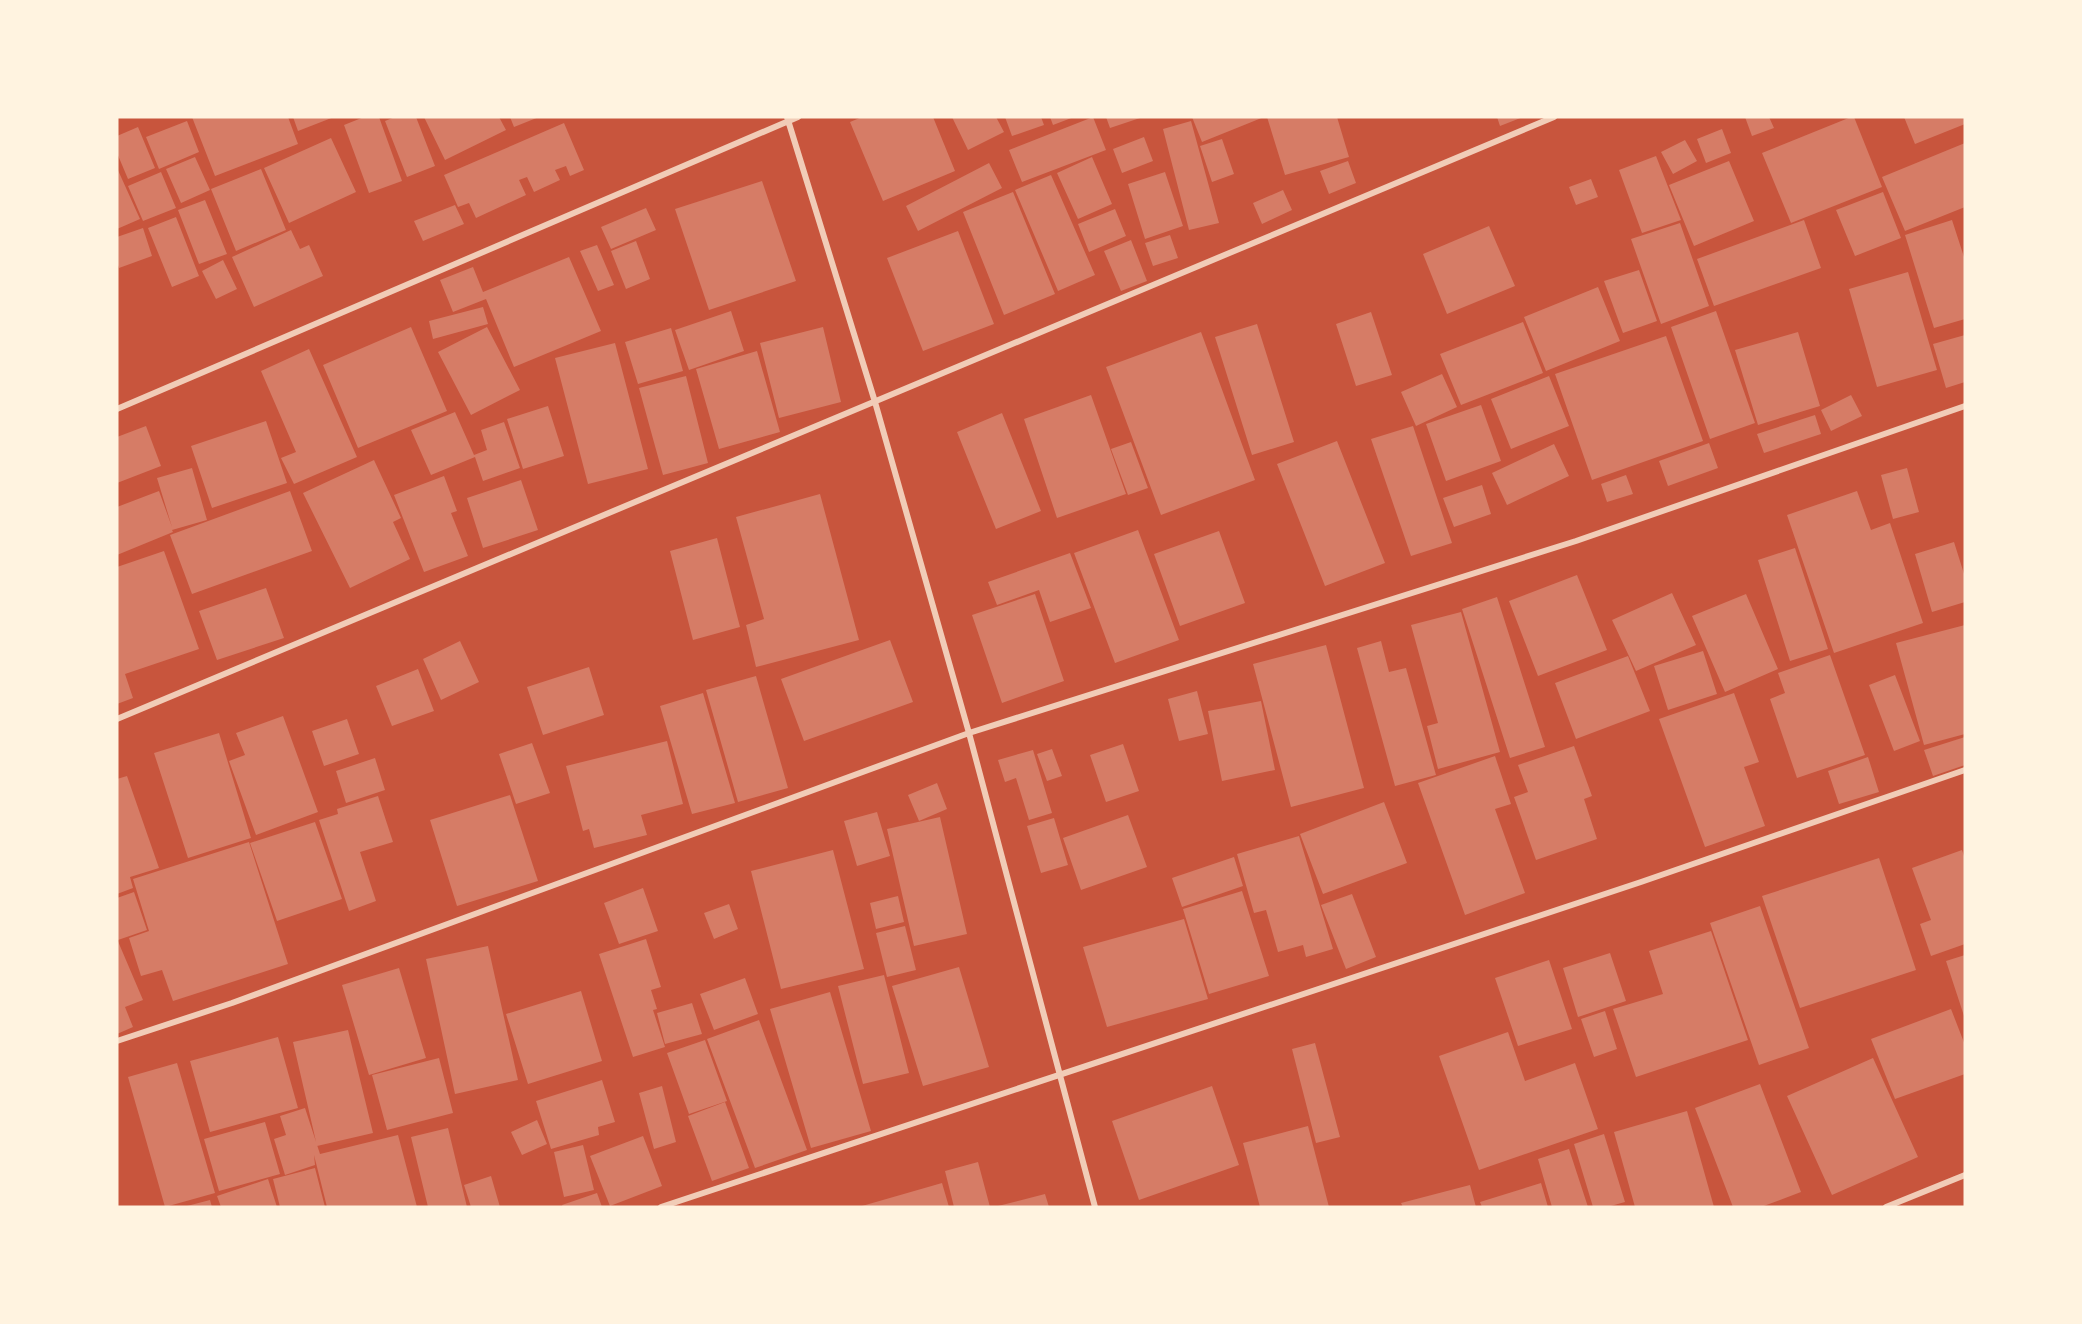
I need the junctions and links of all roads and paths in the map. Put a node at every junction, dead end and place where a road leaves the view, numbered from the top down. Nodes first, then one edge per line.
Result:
1 (798, 117) edge
2 (1554, 117) edge
3 (787, 119) edge
4 (875, 402) junction
5 (1965, 406) edge
6 (117, 409) edge
7 (117, 719) edge
8 (969, 733) junction
9 (1965, 770) edge
10 (117, 1041) edge
11 (1059, 1077) junction
12 (1965, 1175) edge
13 (661, 1207) edge
14 (1095, 1207) edge
15 (1886, 1207) edge

1 - 3 street
2 - 4 street
3 - 4 street
3 - 6 street
4 - 7 street
4 - 8 street
5 - 8 street
8 - 10 street
8 - 11 street
9 - 11 street
11 - 13 street
11 - 14 street
12 - 15 street

